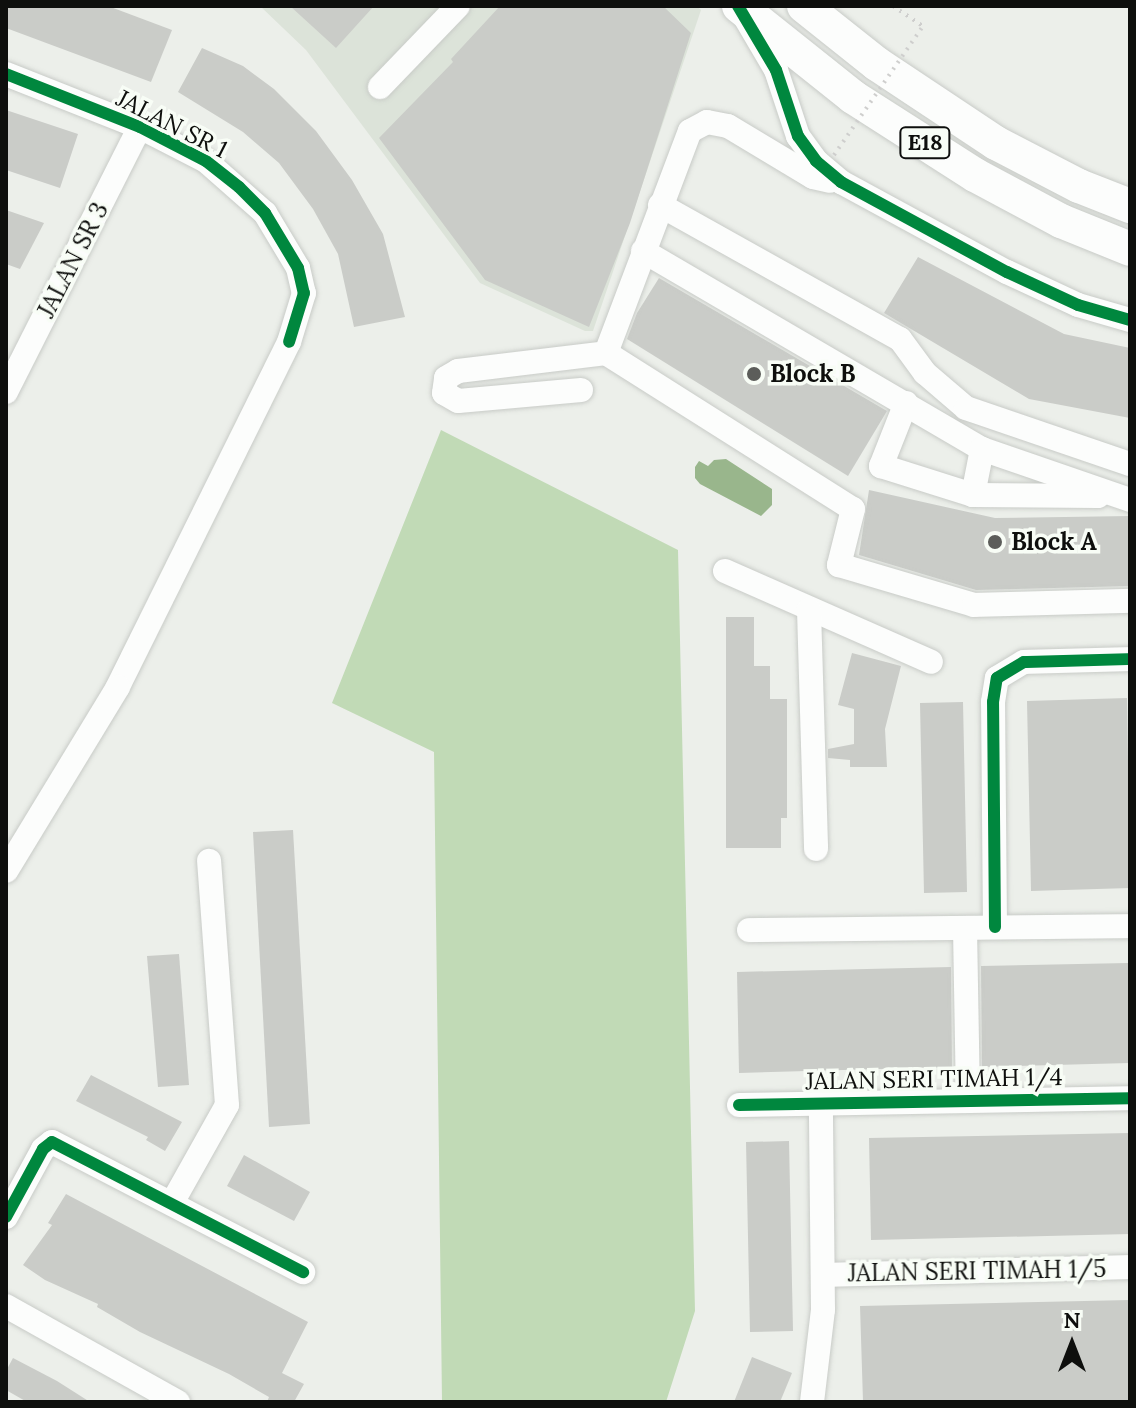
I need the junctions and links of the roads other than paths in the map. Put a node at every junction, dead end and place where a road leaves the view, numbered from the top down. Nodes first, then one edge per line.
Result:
1 (458, 6) edge
2 (739, 6) edge
3 (804, 6) edge
4 (6, 74) edge
5 (380, 87) dead end
6 (791, 114) junction
7 (140, 127) junction
8 (755, 143) junction
9 (841, 182) junction
10 (660, 205) junction
11 (1130, 206) edge
12 (1130, 249) edge
13 (643, 251) junction
14 (1130, 320) edge
15 (6, 336) edge
16 (28, 347) junction
17 (606, 353) junction
18 (581, 390) dead end
19 (6, 392) edge
20 (906, 403) junction
21 (982, 449) junction
22 (1130, 464) edge
23 (973, 495) junction
24 (1124, 498) edge
25 (725, 571) dead end
26 (1130, 601) edge
27 (809, 610) junction
28 (1130, 659) edge
29 (931, 662) dead end
30 (816, 849) dead end
31 (209, 861) dead end
32 (6, 871) edge
33 (1130, 926) edge
34 (995, 927) junction
35 (965, 928) junction
36 (749, 930) dead end
37 (1130, 1098) edge
38 (968, 1101) junction
39 (821, 1104) junction
40 (739, 1105) dead end
41 (172, 1203) junction
42 (6, 1217) edge
43 (1130, 1267) edge
44 (303, 1272) dead end
45 (823, 1275) junction
46 (6, 1306) edge
47 (178, 1402) edge
48 (812, 1402) edge

1 - 5 street
2 - 6 street
2 - 12 highway, E18
3 - 11 highway, E18
4 - 7 street, JALAN SR 1
6 - 8 street
6 - 9 street
7 - 16 street, JALAN SR 3
7 - 32 street, JALAN SR 1
8 - 9 street
8 - 10 street
9 - 14 street
10 - 13 street
10 - 22 street
13 - 17 street
13 - 20 street
15 - 16 street
16 - 19 street, JALAN SR 3
17 - 18 street
17 - 26 street
20 - 21 street
20 - 23 street
21 - 23 street
21 - 24 street
23 - 24 street
25 - 27 street
27 - 29 street
27 - 30 street
28 - 34 street
31 - 41 street
33 - 34 street
34 - 35 street
35 - 36 street
35 - 38 street
37 - 38 street, JALAN SERI TIMAH 1/4
38 - 39 street, JALAN SERI TIMAH 1/4
39 - 40 street, JALAN SERI TIMAH 1/4
39 - 45 street
41 - 42 street
41 - 44 street
43 - 45 street, JALAN SERI TIMAH 1/5
45 - 48 street
46 - 47 street

